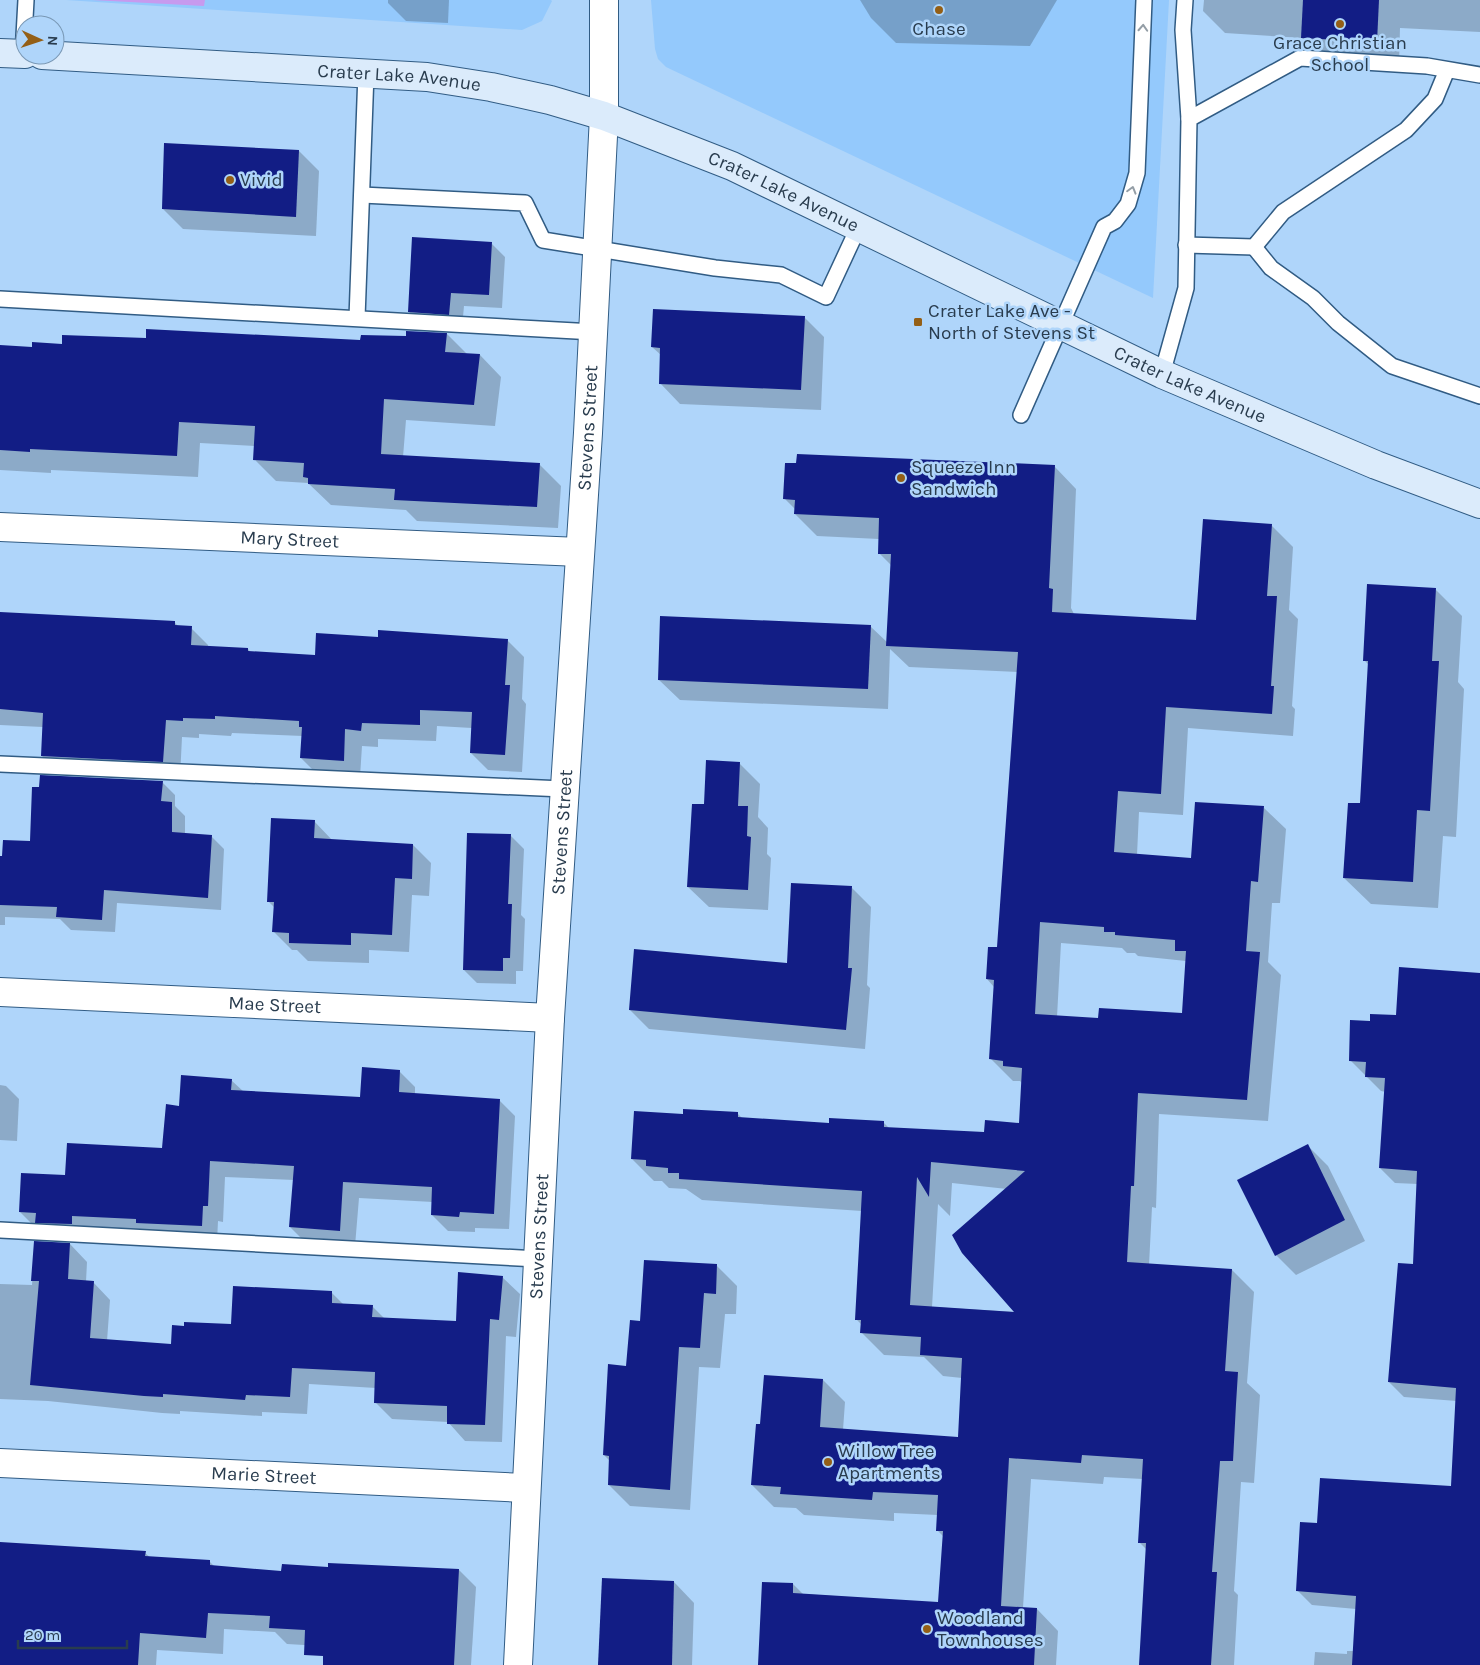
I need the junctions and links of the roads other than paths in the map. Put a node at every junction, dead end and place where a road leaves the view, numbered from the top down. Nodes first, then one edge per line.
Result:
1 (26, 0) edge
2 (604, 0) edge
3 (1144, 0) edge
4 (1185, 0) edge
5 (25, 15) edge
6 (65, 56) edge
7 (1447, 70) junction
8 (366, 73) junction
9 (1480, 75) edge
10 (604, 116) junction
11 (1188, 120) junction
12 (362, 195) junction
13 (859, 226) junction
14 (1186, 245) junction
15 (1254, 247) junction
16 (599, 248) junction
17 (0, 299) edge
18 (357, 318) junction
19 (1060, 325) junction
20 (594, 332) junction
21 (1162, 374) junction
22 (1480, 396) edge
23 (1021, 414) dead end
24 (1480, 504) edge
25 (0, 527) edge
26 (580, 552) junction
27 (0, 764) edge
28 (563, 789) junction
29 (0, 992) edge
30 (550, 1018) junction
31 (0, 1230) edge
32 (538, 1258) junction
33 (0, 1463) edge
34 (526, 1488) junction
35 (518, 1665) edge

1 - 5 lane
2 - 10 street, Stevens Street
19 -> 3 lane
4 - 11 lane
6 - 8 main road, Crater Lake Avenue
7 - 9 lane
7 - 11 lane
7 - 15 lane
8 - 10 main road, Crater Lake Avenue
8 - 12 lane
10 - 13 main road, Crater Lake Avenue
10 - 16 street, Stevens Street
11 - 14 lane
12 - 16 lane
12 - 18 lane
13 - 16 lane
13 - 19 main road, Crater Lake Avenue
14 - 15 lane
14 - 21 lane
15 - 22 lane
16 - 20 street, Stevens Street
17 - 18 lane
18 - 20 lane
19 - 21 main road, Crater Lake Avenue
19 - 23 lane
20 - 26 street, Stevens Street
21 - 24 main road, Crater Lake Avenue
25 - 26 street, Mary Street
26 - 28 street, Stevens Street
27 - 28 lane
28 - 30 street, Stevens Street
29 - 30 street, Mae Street
30 - 32 street, Stevens Street
31 - 32 lane
32 - 34 street, Stevens Street
33 - 34 street, Marie Street
34 - 35 street, Stevens Street

